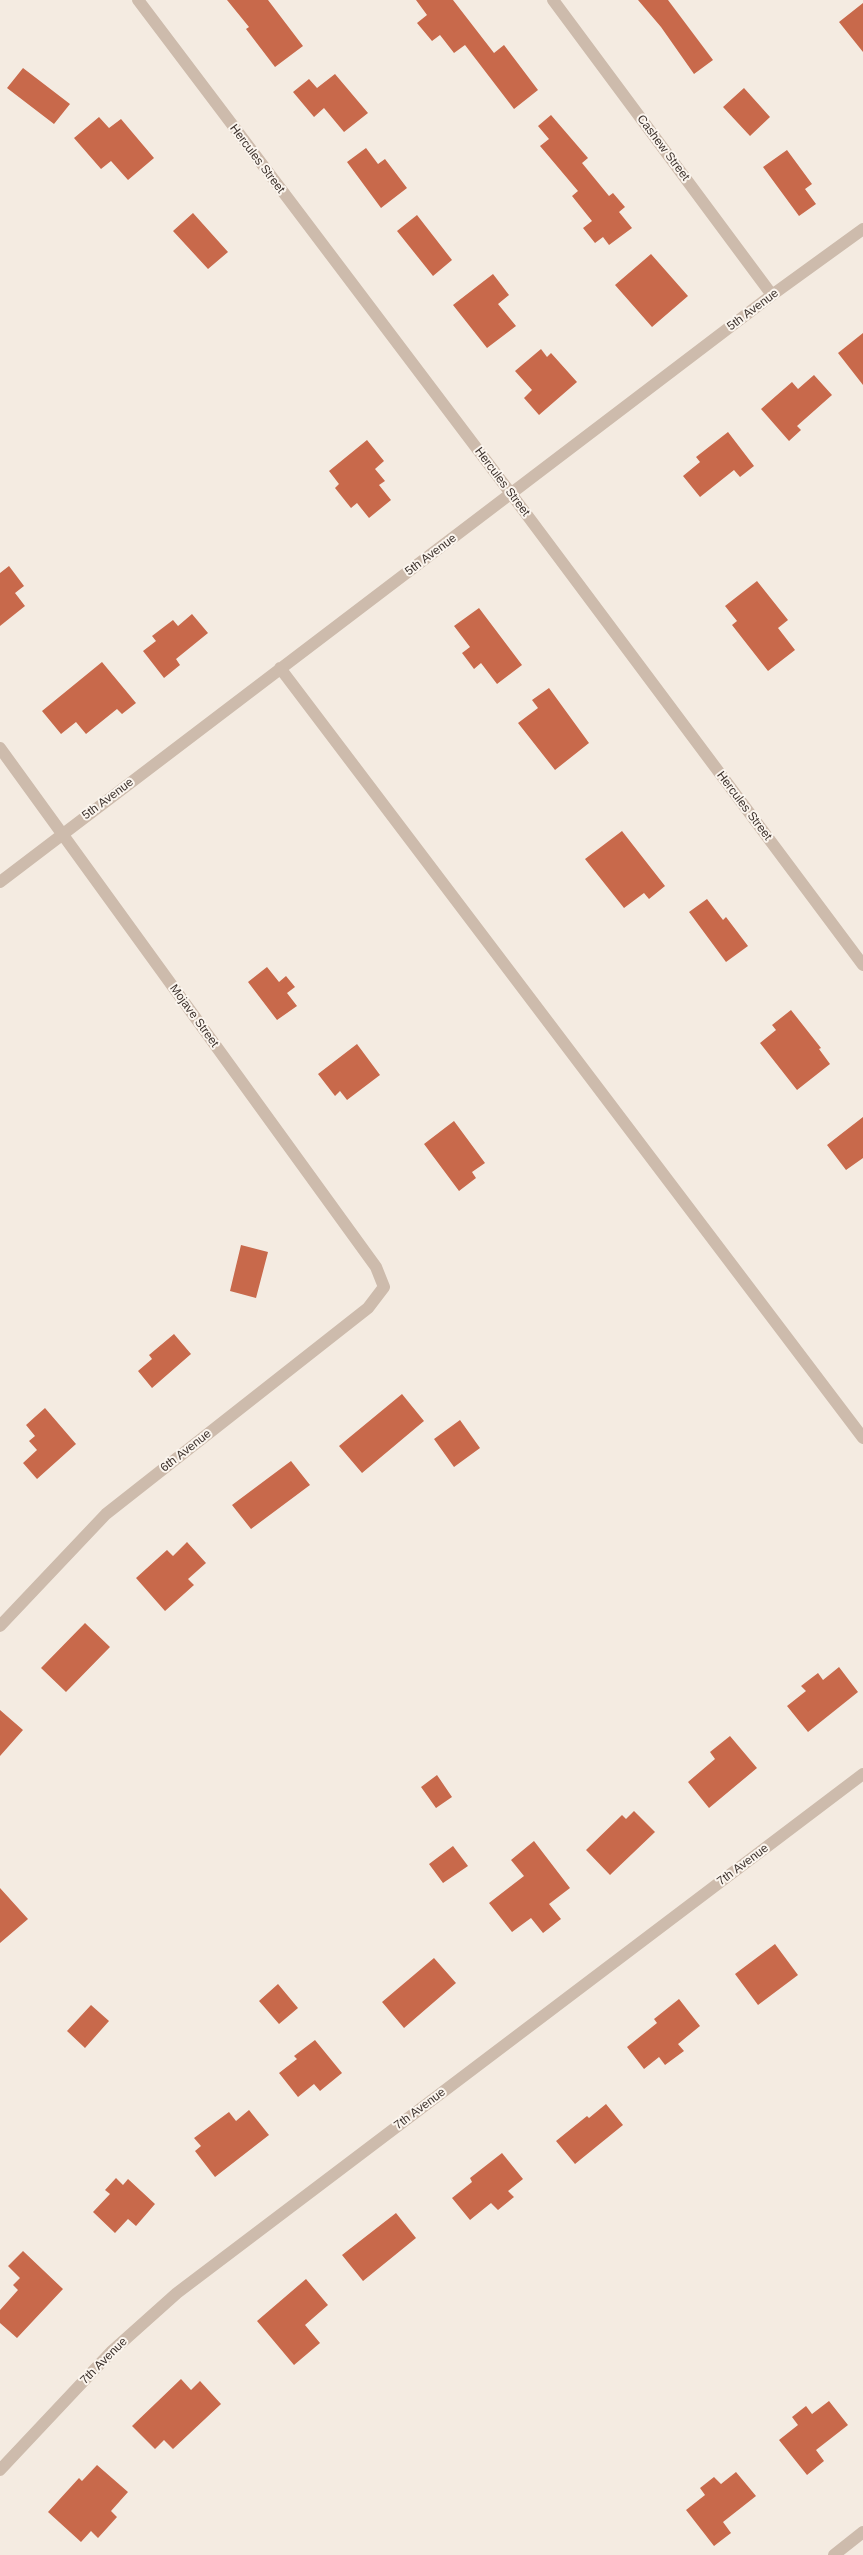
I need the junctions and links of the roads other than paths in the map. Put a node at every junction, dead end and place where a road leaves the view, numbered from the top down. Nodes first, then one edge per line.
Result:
1 (138, 0) edge
2 (553, 0) edge
3 (863, 230) edge
4 (772, 295) junction
5 (512, 495) junction
6 (280, 668) junction
7 (0, 748) edge
8 (63, 834) junction
9 (0, 882) edge
10 (863, 965) edge
11 (384, 1287) joint
12 (863, 1438) edge
13 (0, 1626) edge
14 (863, 1774) edge
15 (0, 2470) edge
16 (863, 2532) edge
17 (834, 2555) edge

1 - 5 street, Hercules Street
2 - 4 street, Cashew Street
3 - 4 street, 5th Avenue
4 - 5 street, 5th Avenue
5 - 6 street, 5th Avenue
5 - 10 street, Hercules Street
6 - 8 street, 5th Avenue
6 - 12 street
7 - 8 street, Mojave Street
8 - 9 street, 5th Avenue
8 - 11 street, Mojave Street
11 - 13 street, 6th Avenue
14 - 15 street, 7th Avenue
16 - 17 street

